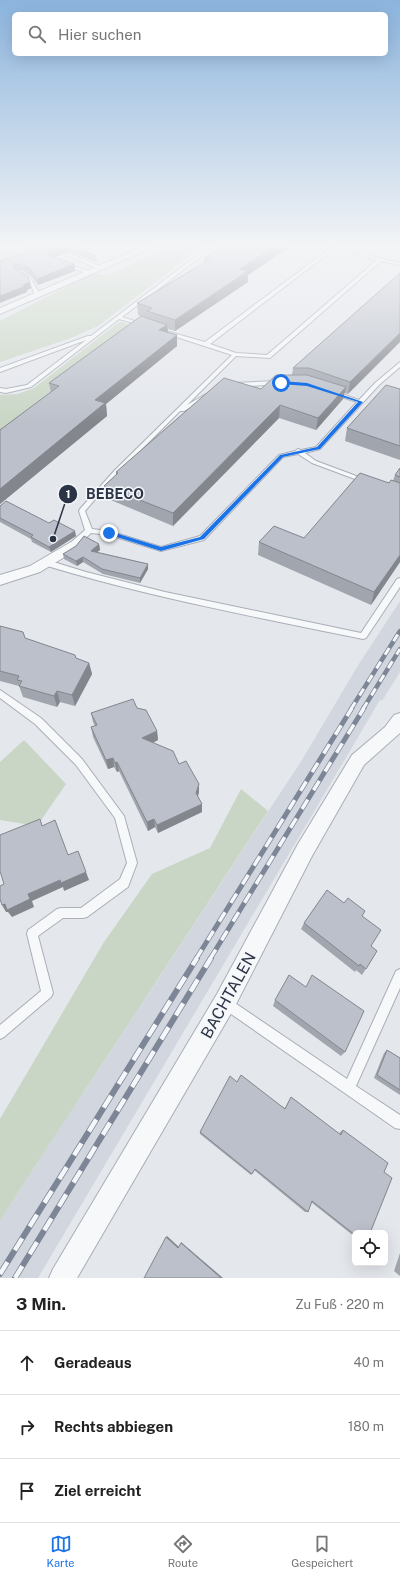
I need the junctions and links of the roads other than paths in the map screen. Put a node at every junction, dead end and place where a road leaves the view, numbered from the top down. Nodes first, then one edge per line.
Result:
1 (17, 304) edge
2 (138, 304) edge
3 (259, 304) edge
4 (329, 304) edge
5 (0, 311) edge
6 (120, 318) junction
7 (98, 334) junction
8 (206, 344) junction
9 (234, 354) junction
10 (400, 364) edge
11 (0, 370) edge
12 (288, 383) edge
13 (228, 386) edge
14 (0, 390) edge
15 (327, 391) edge
16 (213, 392) edge
17 (361, 402) junction
18 (172, 415) junction
19 (298, 451) junction
20 (371, 483) edge
21 (89, 531) junction
22 (72, 547) joint
23 (47, 563) junction
24 (0, 580) edge
25 (400, 581) edge
26 (0, 693) edge
27 (400, 720) edge
28 (400, 975) edge
29 (225, 1002) junction
30 (0, 1033) edge
31 (349, 1088) junction
32 (400, 1123) edge
33 (62, 1278) edge

1 - 5 street
2 - 6 lane
3 - 8 lane
4 - 9 lane
6 - 7 lane
6 - 8 lane
7 - 11 lane
7 - 14 lane
8 - 9 lane
9 - 18 lane
10 - 17 lane
12 - 13 lane
15 - 17 lane
16 - 18 lane
17 - 19 lane
18 - 21 lane
19 - 20 lane
19 - 21 lane
21 - 22 lane
22 - 23 street
23 - 24 street
23 - 25 lane
26 - 30 lane
27 - 29 street, BACHTALEN
28 - 31 lane
29 - 31 lane
29 - 33 street, BACHTALEN
31 - 32 lane

